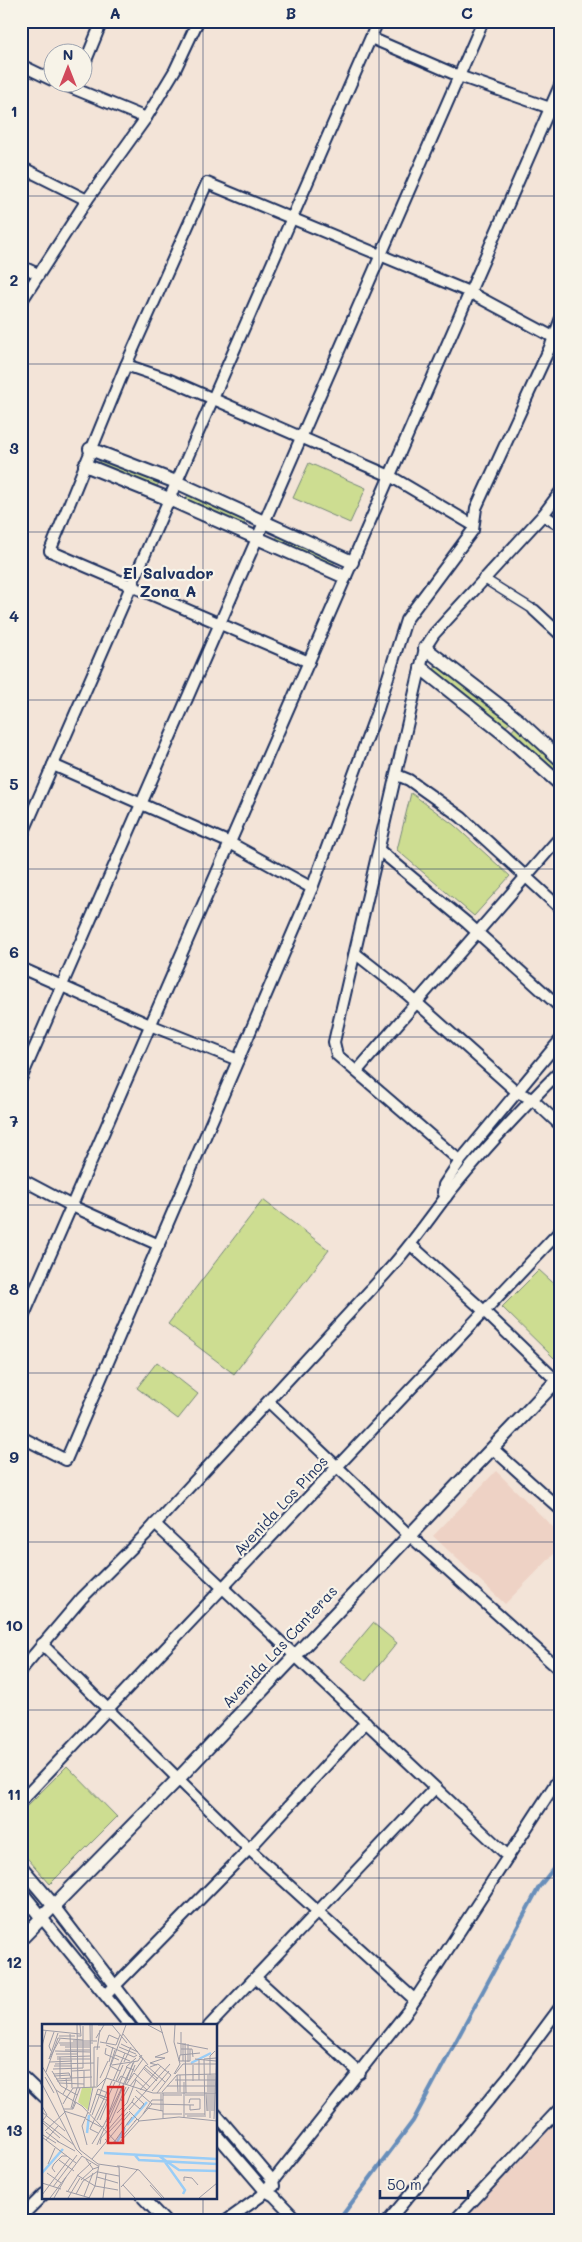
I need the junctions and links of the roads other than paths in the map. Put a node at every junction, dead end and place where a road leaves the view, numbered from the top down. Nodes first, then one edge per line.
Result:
1 (102, 21) edge
2 (198, 21) edge
3 (378, 21) edge
4 (483, 21) edge
5 (371, 38) junction
6 (92, 46) edge
7 (21, 66) edge
8 (42, 75) edge
9 (459, 76) junction
10 (561, 83) edge
11 (89, 92) edge
12 (550, 108) junction
13 (561, 114) edge
14 (146, 118) junction
15 (21, 167) edge
16 (87, 200) junction
17 (293, 217) junction
18 (381, 257) junction
19 (21, 266) edge
20 (38, 274) junction
21 (469, 292) junction
22 (21, 302) edge
23 (561, 318) edge
24 (553, 337) junction
25 (126, 365) junction
26 (213, 398) junction
27 (302, 438) junction
28 (90, 449) junction
29 (85, 465) junction
30 (390, 476) junction
31 (176, 482) junction
32 (561, 492) edge
33 (169, 499) junction
34 (543, 515) junction
35 (264, 522) junction
36 (473, 525) junction
37 (561, 526) edge
38 (258, 537) junction
39 (352, 562) junction
40 (345, 577) junction
41 (483, 578) junction
42 (132, 585) junction
43 (534, 610) joint
44 (220, 624) junction
45 (561, 635) edge
46 (425, 648) junction
47 (309, 662) junction
48 (421, 668) junction
49 (561, 760) edge
50 (53, 765) junction
51 (397, 775) junction
52 (561, 785) edge
53 (141, 804) junction
54 (561, 836) edge
55 (21, 838) edge
56 (230, 843) junction
57 (379, 850) junction
58 (525, 877) junction
59 (312, 888) junction
60 (561, 910) edge
61 (477, 932) junction
62 (356, 954) junction
63 (21, 968) edge
64 (62, 985) junction
65 (416, 1003) junction
66 (561, 1008) edge
67 (150, 1025) junction
68 (561, 1040) edge
69 (238, 1060) junction
70 (561, 1070) edge
71 (357, 1071) junction
72 (21, 1079) edge
73 (517, 1092) junction
74 (532, 1099) junction
75 (561, 1126) edge
76 (460, 1161) junction
77 (21, 1179) edge
78 (446, 1197) junction
79 (72, 1206) junction
80 (561, 1230) edge
81 (159, 1245) junction
82 (411, 1245) junction
83 (484, 1310) junction
84 (21, 1322) edge
85 (559, 1381) edge
86 (269, 1402) junction
87 (21, 1437) edge
88 (492, 1448) junction
89 (338, 1466) junction
90 (561, 1510) edge
91 (155, 1524) junction
92 (409, 1535) junction
93 (224, 1588) junction
94 (42, 1644) junction
95 (295, 1654) junction
96 (21, 1670) edge
97 (561, 1671) edge
98 (107, 1710) junction
99 (366, 1722) junction
100 (561, 1775) edge
101 (179, 1778) junction
102 (435, 1788) junction
103 (21, 1801) edge
104 (248, 1849) junction
105 (508, 1856) junction
106 (21, 1867) edge
107 (21, 1892) edge
108 (54, 1906) junction
109 (320, 1912) junction
110 (42, 1918) junction
111 (21, 1939) edge
112 (256, 1978) junction
113 (115, 1986) junction
114 (106, 1995) junction
115 (415, 2000) junction
116 (561, 2006) edge
117 (128, 2024) edge
118 (144, 2024) edge
119 (211, 2024) edge
120 (360, 2073) junction
121 (21, 2075) edge
122 (42, 2095) edge
123 (561, 2107) edge
124 (218, 2116) edge
125 (218, 2136) edge
126 (273, 2181) junction
127 (270, 2194) junction
128 (42, 2196) edge
129 (145, 2200) edge
130 (21, 2217) edge
131 (165, 2221) edge
132 (226, 2221) edge
133 (298, 2221) edge
134 (388, 2221) edge
135 (454, 2221) edge

1 - 6 street
2 - 14 street
3 - 5 street
4 - 9 street
5 - 9 street
5 - 17 street
7 - 8 street
9 - 12 street
9 - 18 street
10 - 12 street
11 - 14 street
12 - 13 street
12 - 21 street
14 - 16 street
15 - 16 street
16 - 20 street
17 - 18 street
17 - 25 street
17 - 26 street
18 - 21 street
18 - 27 street
19 - 20 street
20 - 22 street
21 - 24 street
21 - 30 street
23 - 24 street
24 - 36 street
25 - 26 street
25 - 28 street
26 - 27 street
26 - 31 street
27 - 30 street
27 - 35 street
28 - 29 street
28 - 31 street
29 - 33 street
29 - 42 street
30 - 36 street
30 - 39 street
31 - 33 street
31 - 35 street
32 - 34 street
33 - 38 street
33 - 42 street
34 - 37 street
34 - 41 street
35 - 38 street
35 - 39 street
36 - 59 street
38 - 40 street
38 - 44 street
39 - 40 street
40 - 47 street
41 - 43 street
41 - 46 street
42 - 44 street
42 - 50 street
43 - 45 street
44 - 47 street
44 - 53 street
46 - 48 street
46 - 49 street
47 - 56 street
48 - 51 street
48 - 52 street
50 - 53 street
50 - 55 street
51 - 57 street
51 - 58 street
53 - 56 street
53 - 64 street
54 - 58 street
56 - 59 street
56 - 67 street
57 - 61 street
57 - 62 street
58 - 60 street
58 - 61 street
59 - 69 street
61 - 65 street
61 - 66 street
62 - 65 street
62 - 71 street
63 - 64 street
64 - 67 street
64 - 72 street
65 - 71 street
65 - 73 street
67 - 69 street
67 - 79 street
68 - 73 street
69 - 81 street
70 - 74 street
71 - 76 street
73 - 74 street
73 - 76 street
74 - 75 street
74 - 78 street
76 - 78 street
77 - 79 street
78 - 82 street
79 - 81 street
79 - 84 street
80 - 83 street, Avenida Los Pinos
81 - 87 street
82 - 83 street
82 - 86 street
83 - 85 street
83 - 89 street, Avenida Los Pinos
85 - 88 street, Avenida Las Canteras
86 - 89 street
86 - 91 street
88 - 90 street
88 - 92 street, Avenida Las Canteras
89 - 92 street
89 - 93 street, Avenida Los Pinos
91 - 93 street
91 - 94 street
92 - 95 street, Avenida Las Canteras
92 - 97 street
93 - 95 street
93 - 98 street, Avenida Los Pinos
94 - 96 street
94 - 98 street
95 - 99 street
95 - 101 street, Avenida Las Canteras
98 - 101 street
98 - 103 street, Avenida Los Pinos
99 - 102 street
99 - 104 street
100 - 105 street
101 - 104 street
101 - 108 street, Avenida Las Canteras
102 - 105 street
102 - 109 street
104 - 109 street
104 - 113 street
105 - 115 street
106 - 108 street
107 - 110 street
108 - 110 street, Avenida Las Canteras
108 - 113 street
109 - 112 street
109 - 115 street
110 - 111 street, Avenida Las Canteras
110 - 114 street
112 - 119 street
112 - 120 street
113 - 114 street
113 - 118 street
114 - 117 street
115 - 120 street
116 - 134 street
120 - 126 street
121 - 122 street
123 - 135 street
124 - 126 street
125 - 127 street
126 - 127 street
127 - 132 street
127 - 133 street
128 - 130 street
129 - 131 street

